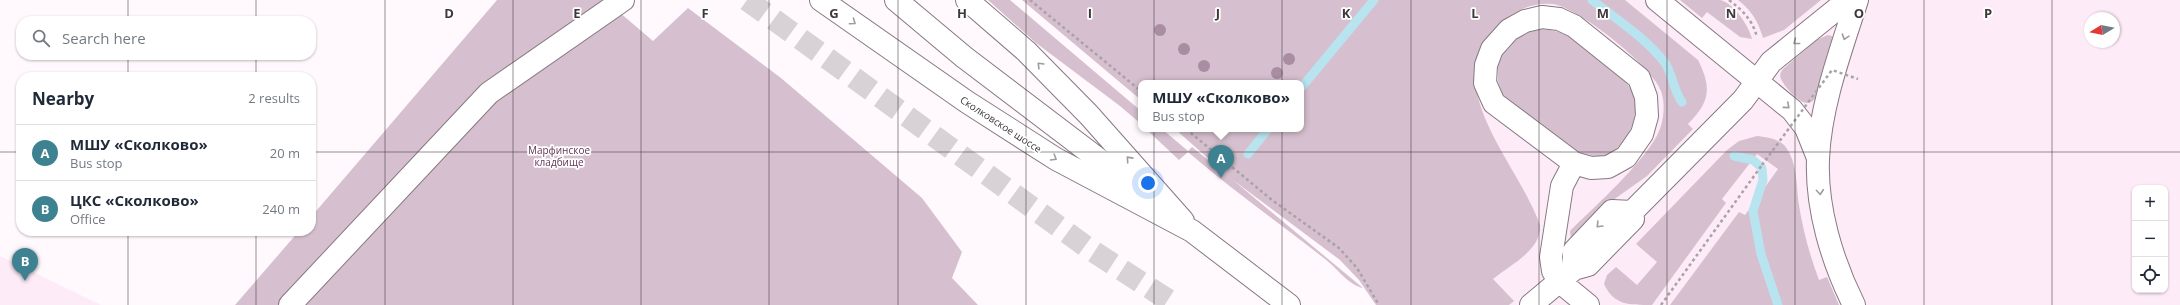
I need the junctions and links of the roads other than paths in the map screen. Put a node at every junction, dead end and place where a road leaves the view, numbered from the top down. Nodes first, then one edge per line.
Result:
1 (623, 0) edge
2 (821, 0) edge
3 (896, 0) edge
4 (967, 0) edge
5 (1658, 0) edge
6 (1848, 0) edge
7 (1857, 0) edge
8 (1757, 80) junction
9 (1818, 159) junction
10 (1574, 163) junction
11 (1192, 231) junction
12 (1567, 276) junction
13 (290, 305) edge
14 (1290, 305) edge
15 (1531, 305) edge
16 (1588, 305) edge
17 (1854, 305) edge

1 - 13 street
2 -> 11 street, Сколковское шоссе
3 - 11 street
11 -> 4 street, Сколковское шоссе
5 - 8 street
6 -> 8 street
7 -> 9 street
8 -> 9 street
8 - 12 street
9 -> 17 street
10 - 10 street
10 - 12 street
11 - 14 street, Сколковское шоссе
12 - 15 street
12 - 16 street

